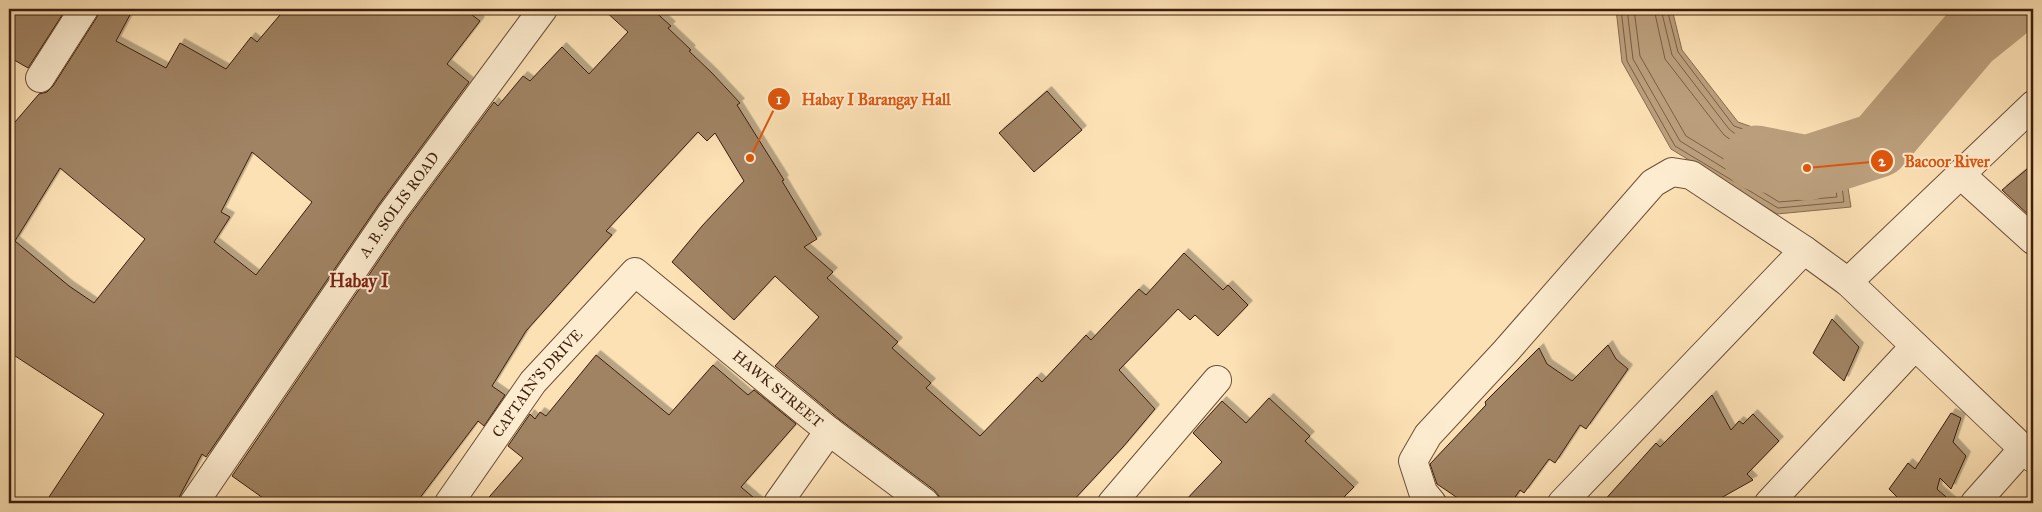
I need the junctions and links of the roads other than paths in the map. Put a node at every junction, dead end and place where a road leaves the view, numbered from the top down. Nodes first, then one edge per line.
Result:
1 (84, 9) edge
2 (543, 9) edge
3 (40, 78) dead end
4 (2033, 105) edge
5 (1960, 174) junction
6 (2033, 240) edge
7 (1804, 250) junction
8 (635, 272) joint
9 (1848, 282) junction
10 (1915, 346) junction
11 (1217, 380) dead end
12 (829, 431) junction
13 (2028, 453) edge
14 (198, 501) edge
15 (449, 503) edge
16 (778, 503) edge
17 (925, 503) edge
18 (1112, 503) edge
19 (1432, 503) edge
20 (1562, 503) edge
21 (1769, 503) edge
22 (1975, 503) edge

1 - 3 street
2 - 14 street, A. B. SOLIS ROAD
4 - 5 street
5 - 6 street
5 - 9 street
7 - 9 street
7 - 19 street
7 - 20 street
8 - 12 street, HAWK STREET
8 - 15 street, CAPTAIN'S DRIVE
9 - 10 street
10 - 13 street
10 - 21 street
11 - 18 street
12 - 16 street
12 - 17 street, HAWK STREET
13 - 22 street

